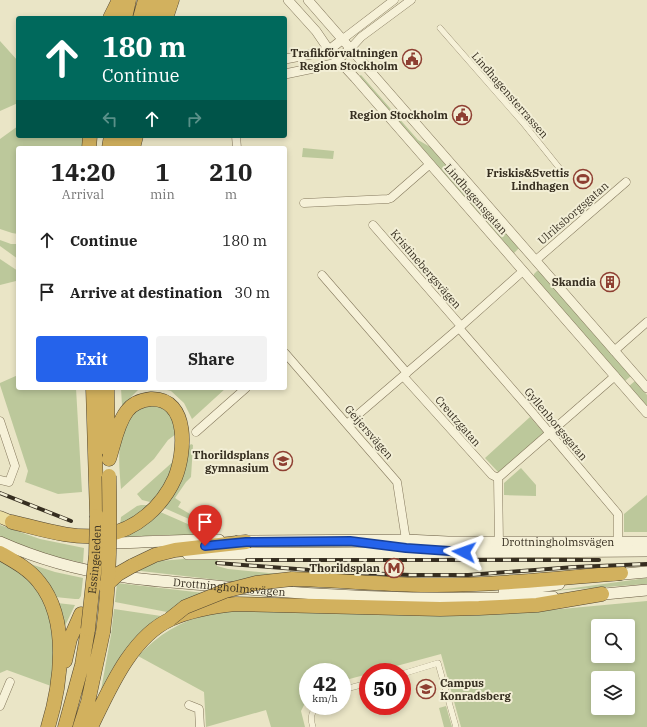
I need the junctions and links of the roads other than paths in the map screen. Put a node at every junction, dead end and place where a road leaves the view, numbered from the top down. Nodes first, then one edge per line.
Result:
1 (119, 0) edge
2 (129, 0) edge
3 (145, 0) edge
4 (158, 0) edge
5 (172, 0) edge
6 (288, 0) edge
7 (308, 0) edge
8 (394, 0) edge
9 (411, 0) edge
10 (111, 16) edge
11 (125, 16) edge
12 (141, 16) edge
13 (154, 16) edge
14 (167, 16) edge
15 (440, 28) dead end
16 (343, 39) junction
17 (351, 48) junction
18 (329, 50) junction
19 (287, 59) edge
20 (338, 60) junction
21 (287, 74) edge
22 (430, 164) junction
23 (565, 175) dead end
24 (626, 182) dead end
25 (304, 203) dead end
26 (373, 225) dead end
27 (536, 260) junction
28 (523, 271) junction
29 (322, 275) dead end
30 (647, 322) edge
31 (460, 327) junction
32 (614, 351) junction
33 (287, 355) edge
34 (405, 375) junction
35 (615, 376) junction
36 (647, 388) edge
37 (93, 390) edge
38 (107, 390) edge
39 (114, 390) edge
40 (244, 390) edge
41 (647, 413) edge
42 (108, 419) junction
43 (0, 421) edge
44 (347, 424) junction
45 (196, 432) dead end
46 (550, 434) junction
47 (109, 459) junction
48 (103, 476) junction
49 (498, 478) junction
50 (0, 480) edge
51 (6, 520) edge
52 (406, 540) junction
53 (350, 541) junction
54 (0, 542) edge
55 (246, 542) junction
56 (499, 542) junction
57 (618, 542) junction
58 (647, 542) edge
59 (647, 551) edge
60 (464, 552) junction
61 (0, 553) edge
62 (137, 563) junction
63 (647, 572) edge
64 (621, 573) junction
65 (647, 590) edge
66 (602, 594) junction
67 (464, 597) junction
68 (170, 619) junction
69 (411, 671) edge
70 (10, 682) dead end
71 (188, 705) dead end
72 (0, 706) edge
73 (53, 709) junction
74 (311, 715) edge
75 (48, 727) edge
76 (65, 727) edge
77 (80, 727) edge
78 (91, 727) edge
79 (200, 727) edge
80 (313, 727) edge
81 (456, 727) edge

1 - 10 highway
2 - 11 highway
3 - 12 highway
4 - 13 highway
5 - 14 highway
6 - 18 street, Lindhagensgatan
7 - 16 street, Lindhagensgatan
8 - 16 street
9 - 17 street
15 - 23 street, Lindhagensterrassen
16 - 17 street, Lindhagensgatan
16 - 18 street
17 - 20 street
17 - 27 street, Lindhagensgatan
18 - 19 street
18 - 20 street, Lindhagensgatan
20 - 21 street
20 - 22 street, Lindhagensgatan
22 - 25 street
22 - 28 street, Lindhagensgatan
24 - 27 street, Ulriksborgsgatan
26 - 31 street, Kristinebergsvägen
27 - 28 street
27 - 32 street, Lindhagensgatan
28 - 31 street, Kristinebergsvägen
28 - 35 street, Lindhagensgatan
29 - 34 street
30 - 32 street
31 - 34 street, Kristinebergsvägen
31 - 46 street, Gyllenborgsgatan
32 - 36 street, Lindhagensgatan
33 - 44 street, Geijersvägen
34 - 44 street, Kristinebergsvägen
34 - 49 street, Creutzgatan
35 - 41 street, Lindhagensgatan
35 - 46 street
37 - 48 highway, Essingeleden
38 - 42 highway, Essingeleden
39 - 42 highway
40 - 45 street
42 - 47 highway, Essingeleden
43 - 50 street
44 - 52 street, Geijersvägen
46 - 49 street
46 - 57 street, Gyllenborgsgatan
47 - 48 highway, Essingeleden
47 - 51 highway
48 - 76 highway, Essingeleden, bridge
48 - 77 highway, Essingeleden, bridge
49 - 56 street
51 - 55 main road, Drottningholmsvägen
52 - 53 main road, Drottningholmsvägen
52 - 56 main road, Drottningholmsvägen
53 - 55 main road, Drottningholmsvägen
53 - 60 main road, Drottningholmsvägen
54 - 67 main road, Drottningholmsvägen
55 - 62 highway
56 - 57 main road, Drottningholmsvägen
57 - 58 main road, Drottningholmsvägen
59 - 60 main road, Drottningholmsvägen
60 - 62 main road, Drottningholmsvägen
61 - 73 highway
62 - 73 highway, bridge
63 - 64 main road, Drottningholmsvägen
64 - 67 main road, Drottningholmsvägen
64 - 68 highway, bridge
65 - 66 main road, Drottningholmsvägen
66 - 67 main road, Drottningholmsvägen
66 - 68 highway
68 - 78 highway
69 - 81 street
70 - 72 street
71 - 79 street
73 - 75 highway
74 - 80 street

